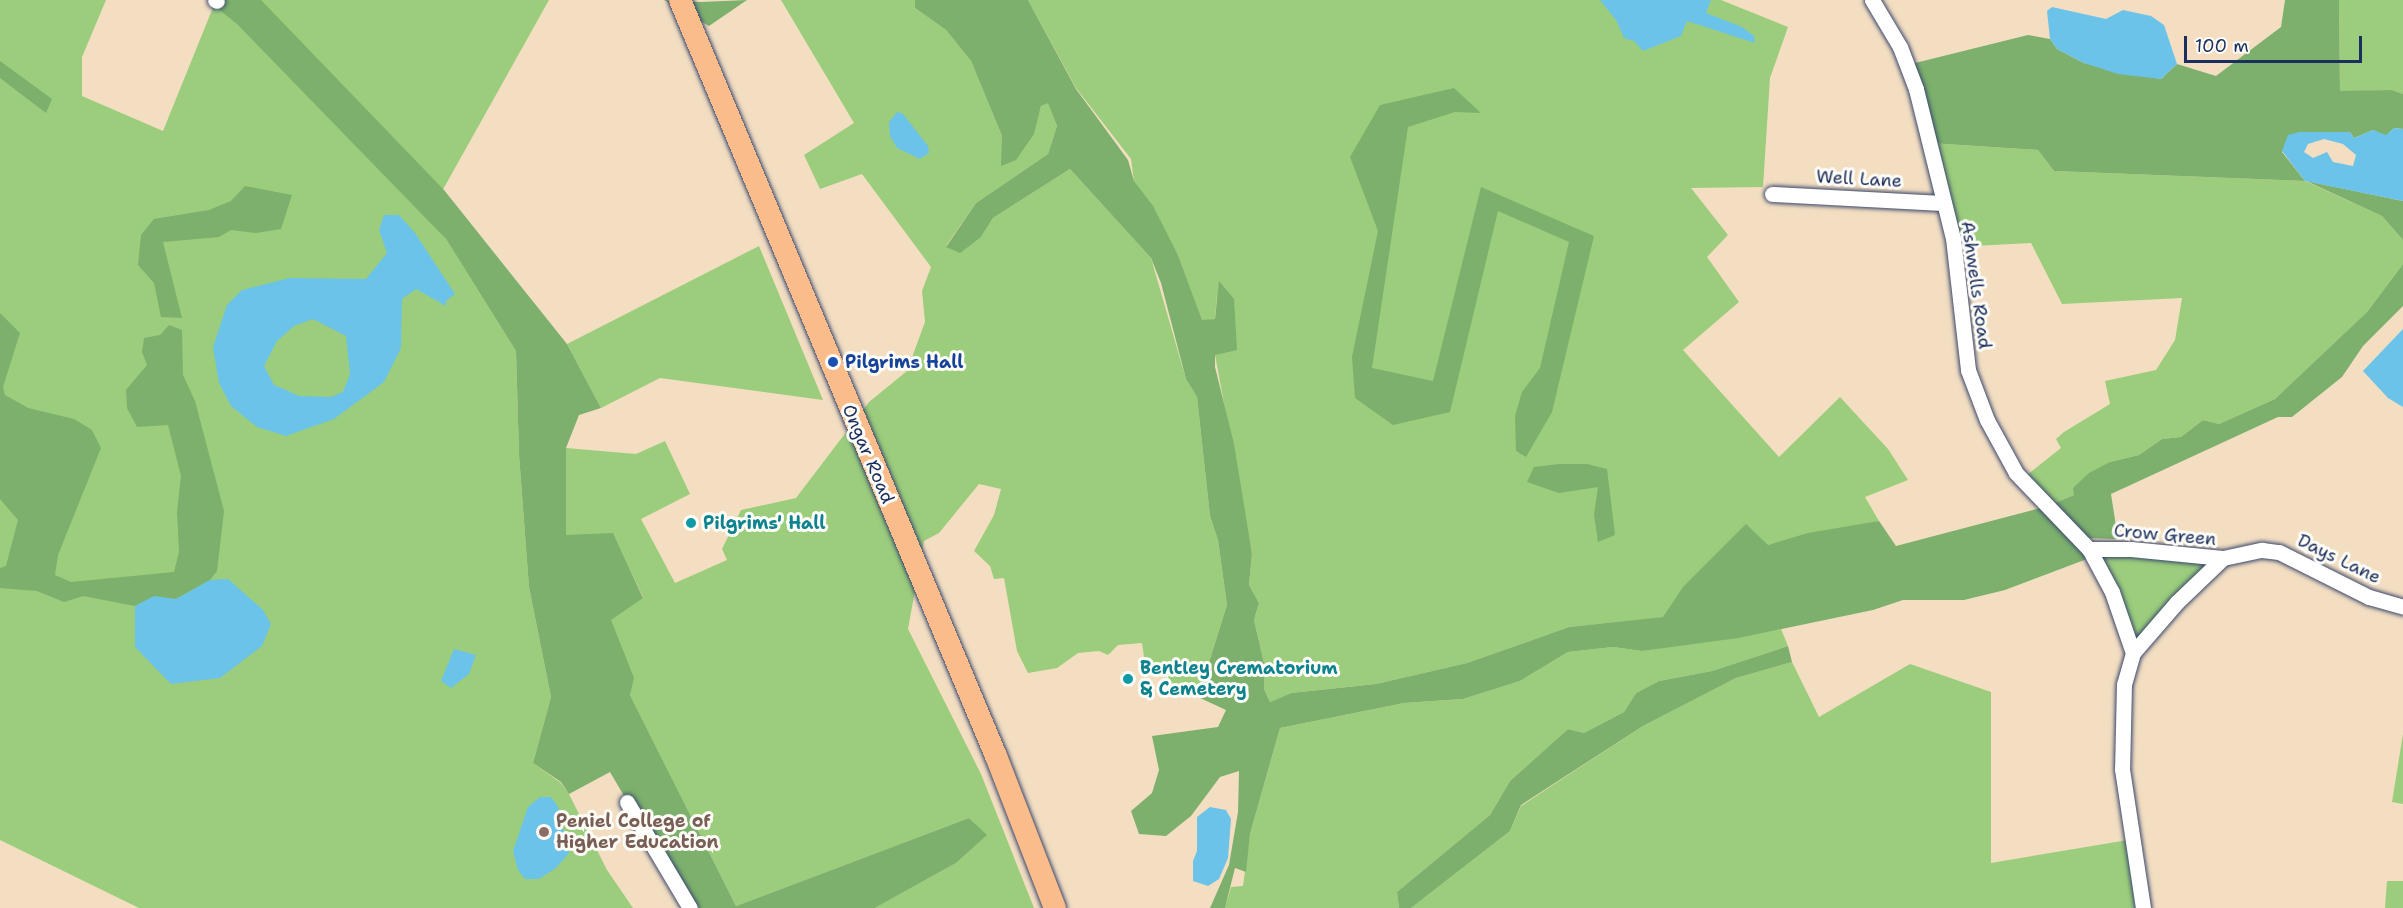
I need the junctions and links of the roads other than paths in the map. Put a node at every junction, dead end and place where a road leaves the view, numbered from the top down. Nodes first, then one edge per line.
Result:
1 (680, 0) edge
2 (1872, 0) edge
3 (1772, 194) dead end
4 (1944, 203) junction
5 (2089, 549) junction
6 (2223, 558) junction
7 (2403, 607) edge
8 (2133, 653) junction
9 (627, 802) dead end
10 (690, 908) edge
11 (1055, 908) edge
12 (2143, 908) edge

1 - 11 main road, Ongar Road
2 - 4 street, Ashwells Road
3 - 4 street, Well Lane
4 - 5 street, Ashwells Road
5 - 6 street, Crow Green
5 - 8 street, Crow Green
6 - 7 street, Days Lane
6 - 8 street, Crow Green
8 - 12 street
9 - 10 street

